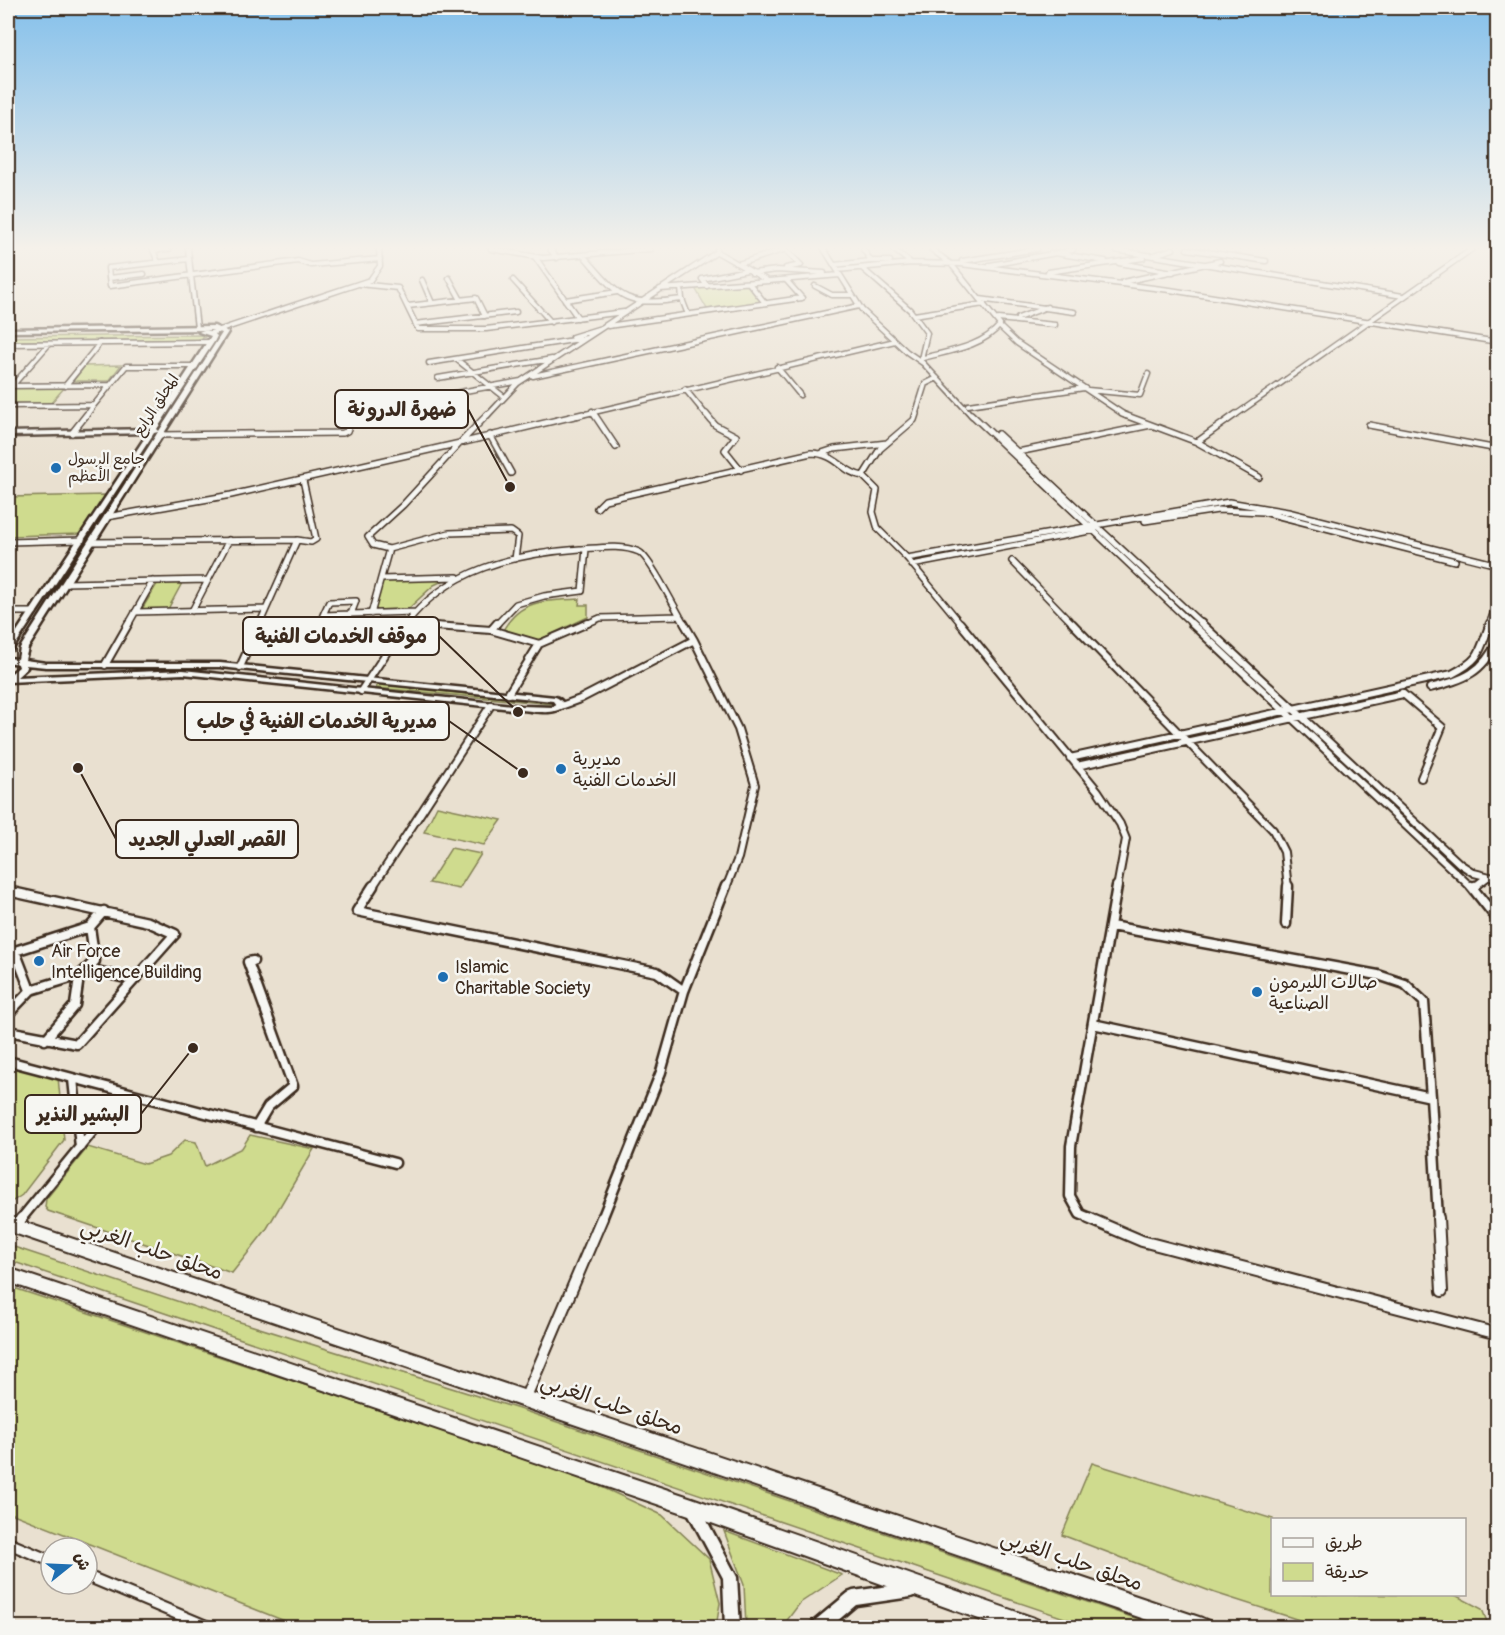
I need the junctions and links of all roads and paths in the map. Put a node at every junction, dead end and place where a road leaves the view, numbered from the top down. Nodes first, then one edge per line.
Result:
1 (236, 325) edge
2 (416, 325) edge
3 (518, 325) edge
4 (607, 325) edge
5 (616, 325) edge
6 (769, 325) edge
7 (879, 325) edge
8 (921, 325) edge
9 (1051, 325) edge
10 (1360, 325) edge
11 (1393, 325) edge
12 (1055, 326) dead end
13 (605, 327) junction
14 (1000, 327) joint
15 (197, 328) joint
16 (224, 330) junction
17 (142, 331) junction
18 (8, 332) edge
19 (211, 333) junction
20 (589, 338) junction
21 (895, 341) junction
22 (211, 342) junction
23 (560, 342) junction
24 (1497, 342) edge
25 (100, 343) junction
26 (8, 344) edge
27 (48, 344) junction
28 (557, 358) junction
29 (456, 359) junction
30 (921, 359) junction
31 (429, 363) dead end
32 (196, 366) junction
33 (777, 368) junction
34 (472, 372) junction
35 (1148, 374) dead end
36 (527, 377) junction
37 (438, 378) dead end
38 (937, 378) junction
39 (521, 381) junction
40 (110, 385) junction
41 (10, 386) edge
42 (65, 386) junction
43 (491, 386) junction
44 (685, 388) junction
45 (1086, 389) junction
46 (953, 394) junction
47 (800, 395) dead end
48 (503, 396) junction
49 (360, 400) dead end
50 (94, 405) junction
51 (387, 405) dead end
52 (968, 405) junction
53 (8, 406) edge
54 (592, 411) junction
55 (1151, 425) junction
56 (1369, 425) dead end
57 (72, 433) junction
58 (8, 434) edge
59 (156, 434) junction
60 (490, 435) junction
61 (8, 439) edge
62 (1197, 442) junction
63 (460, 443) junction
64 (888, 443) junction
65 (616, 447) dead end
66 (1012, 449) junction
67 (1497, 449) edge
68 (822, 453) junction
69 (741, 470) junction
70 (511, 473) dead end
71 (863, 476) junction
72 (1259, 477) dead end
73 (303, 480) junction
74 (597, 508) dead end
75 (1185, 508) junction
76 (1191, 512) junction
77 (107, 517) junction
78 (1145, 520) dead end
79 (1095, 523) junction
80 (1086, 525) junction
81 (1101, 529) junction
82 (1093, 531) junction
83 (82, 540) junction
84 (229, 540) junction
85 (297, 540) junction
86 (997, 541) junction
87 (8, 542) edge
88 (92, 542) junction
89 (1004, 548) junction
90 (389, 549) junction
91 (586, 549) junction
92 (515, 559) junction
93 (1012, 561) dead end
94 (1455, 561) dead end
95 (909, 562) junction
96 (1497, 565) edge
97 (462, 577) junction
98 (381, 579) junction
99 (208, 580) junction
100 (153, 581) junction
101 (65, 583) junction
102 (1168, 594) junction
103 (1161, 595) junction
104 (1497, 602) edge
105 (266, 609) junction
106 (192, 611) junction
107 (8, 612) edge
108 (34, 612) junction
109 (135, 612) junction
110 (415, 612) junction
111 (371, 614) junction
112 (351, 615) junction
113 (679, 616) junction
114 (1199, 622) junction
115 (407, 624) junction
116 (1191, 624) junction
117 (491, 630) junction
118 (694, 640) junction
119 (1497, 640) edge
120 (539, 644) junction
121 (8, 650) edge
122 (8, 660) edge
123 (21, 663) junction
124 (105, 665) junction
125 (240, 667) junction
126 (8, 680) edge
127 (368, 680) junction
128 (1395, 688) junction
129 (1430, 688) dead end
130 (361, 691) junction
131 (508, 694) junction
132 (1403, 694) junction
133 (491, 705) junction
134 (561, 706) junction
135 (1293, 710) junction
136 (1283, 712) junction
137 (1300, 717) junction
138 (1290, 719) junction
139 (1179, 735) junction
140 (1186, 742) junction
141 (1070, 758) junction
142 (1077, 766) junction
143 (1363, 774) junction
144 (1352, 777) junction
145 (1421, 778) dead end
146 (1419, 826) junction
147 (1408, 828) junction
148 (1486, 878) junction
149 (1497, 879) edge
150 (1473, 888) junction
151 (8, 891) edge
152 (104, 911) junction
153 (1497, 920) edge
154 (1286, 924) dead end
155 (1111, 926) junction
156 (90, 927) junction
157 (11, 950) edge
158 (253, 961) dead end
159 (89, 969) junction
160 (79, 977) junction
161 (133, 980) junction
162 (30, 990) junction
163 (684, 991) junction
164 (8, 1014) edge
165 (1093, 1024) junction
166 (8, 1030) edge
167 (45, 1040) junction
168 (8, 1061) edge
169 (73, 1079) junction
170 (124, 1093) junction
171 (1431, 1097) junction
172 (256, 1127) junction
173 (80, 1147) junction
174 (395, 1163) dead end
175 (11, 1225) edge
176 (8, 1275) edge
177 (1442, 1291) dead end
178 (1497, 1334) edge
179 (525, 1399) junction
180 (692, 1507) junction
181 (8, 1543) edge
182 (39, 1556) edge
183 (99, 1581) edge
184 (919, 1589) junction
185 (212, 1628) edge
186 (733, 1628) edge
187 (817, 1628) edge
188 (1034, 1628) edge
189 (1202, 1628) edge

1 - 16 street
2 - 3 street
4 - 13 street
5 - 13 street
6 - 36 street
7 - 21 street
8 - 30 street
9 - 12 street
10 - 62 street
11 - 24 street
13 - 20 street
13 - 23 street
14 - 30 street
14 - 45 street
15 - 16 main road
15 - 17 main road
16 - 19 street
16 - 59 main road
17 - 18 main road
17 - 19 main road
19 - 22 main road
20 - 23 street
20 - 28 street
21 - 30 street
21 - 33 street
22 - 25 street
22 - 32 main road, المحلق الرابع
23 - 29 street
25 - 27 street
25 - 42 street
26 - 27 street
27 - 41 street
28 - 34 street
28 - 36 street
29 - 31 street
29 - 34 street
30 - 38 street
32 - 40 street
32 - 59 main road, المحلق الرابع
33 - 44 street
33 - 47 street
34 - 37 street
34 - 43 street
35 - 45 street
36 - 39 street
38 - 46 street
38 - 64 street
39 - 43 street
39 - 48 street
40 - 42 street
40 - 50 street
41 - 42 street
43 - 48 street
43 - 51 street
44 - 54 street
44 - 69 street
45 - 52 street
45 - 55 street
46 - 52 street
46 - 66 street
48 - 63 street
49 - 59 street
50 - 53 street
50 - 57 street
52 - 66 street
54 - 60 street
54 - 65 street
55 - 62 street
55 - 66 street
56 - 67 street
57 - 58 main road
57 - 59 main road
59 - 61 main road
59 - 77 main road
59 - 83 main road, المحلق الرابع
60 - 63 street
60 - 70 street
62 - 72 street
63 - 73 street
63 - 90 street
64 - 68 street
64 - 71 street
66 - 79 street
66 - 80 street
68 - 69 street
68 - 71 street
69 - 74 street
71 - 95 street
73 - 77 street
73 - 85 street
75 - 76 street
75 - 79 street
75 - 96 street
76 - 78 street
76 - 94 street
77 - 88 main road
79 - 80 street
79 - 81 street
80 - 82 street
80 - 86 street
81 - 82 street
81 - 102 street
82 - 89 street
82 - 103 street
83 - 87 street
83 - 108 main road, المحلق الرابع
84 - 85 street
84 - 88 street
84 - 99 street
85 - 105 street
86 - 89 street
86 - 95 street
88 - 101 main road
89 - 95 street
90 - 92 street
90 - 98 street
91 - 92 street
91 - 113 street
91 - 117 street
92 - 97 street
93 - 139 street
95 - 141 street
97 - 98 street
97 - 110 street
98 - 111 street
99 - 100 street
99 - 106 street
100 - 101 street
100 - 109 street
101 - 123 main road
102 - 103 street
102 - 114 street
103 - 116 street
104 - 128 street
105 - 106 street
105 - 125 street
106 - 109 street
107 - 108 street
108 - 121 main road, المحلق الرابع
109 - 124 street
110 - 111 street
110 - 115 street
111 - 112 street
112 - 112 street
113 - 118 street
113 - 120 street
114 - 116 street
114 - 135 street
115 - 117 street
115 - 127 street
116 - 136 street
117 - 120 street
118 - 134 street
118 - 163 street
119 - 129 street
120 - 131 street
122 - 123 main road
123 - 124 main road
123 - 126 main road
124 - 125 main road
125 - 127 main road
126 - 130 main road
127 - 130 street
127 - 131 main road
128 - 132 street
128 - 135 street
130 - 133 main road
131 - 134 main road
132 - 137 street
132 - 145 street
133 - 134 main road
133 - 163 street
135 - 136 street
135 - 137 street
136 - 138 street
136 - 139 street
137 - 138 street
137 - 143 street
138 - 140 street
138 - 144 street
139 - 140 street
139 - 141 street
140 - 142 street
140 - 154 street
141 - 142 street
142 - 155 street
143 - 144 street
143 - 146 street
144 - 147 street
146 - 147 street
146 - 148 street
147 - 150 street
148 - 149 street
148 - 150 street
150 - 153 street
151 - 152 street
152 - 156 street
152 - 161 street
155 - 165 street
155 - 171 street
156 - 157 street
156 - 159 street
157 - 162 street
158 - 172 street
159 - 160 street
159 - 161 street
160 - 162 street
160 - 167 street
161 - 167 street
162 - 164 street
163 - 179 street
165 - 171 street
165 - 178 street
166 - 167 street
168 - 169 street
169 - 170 street
169 - 173 street
170 - 172 street
170 - 173 street
171 - 177 street
172 - 174 street
173 - 175 street
175 - 179 highway, محلق حلب الغربي
176 - 180 highway
179 - 189 highway, محلق حلب الغربي
180 - 184 highway
180 - 186 main road
181 - 182 street
183 - 185 street
184 - 187 main road
184 - 188 highway

